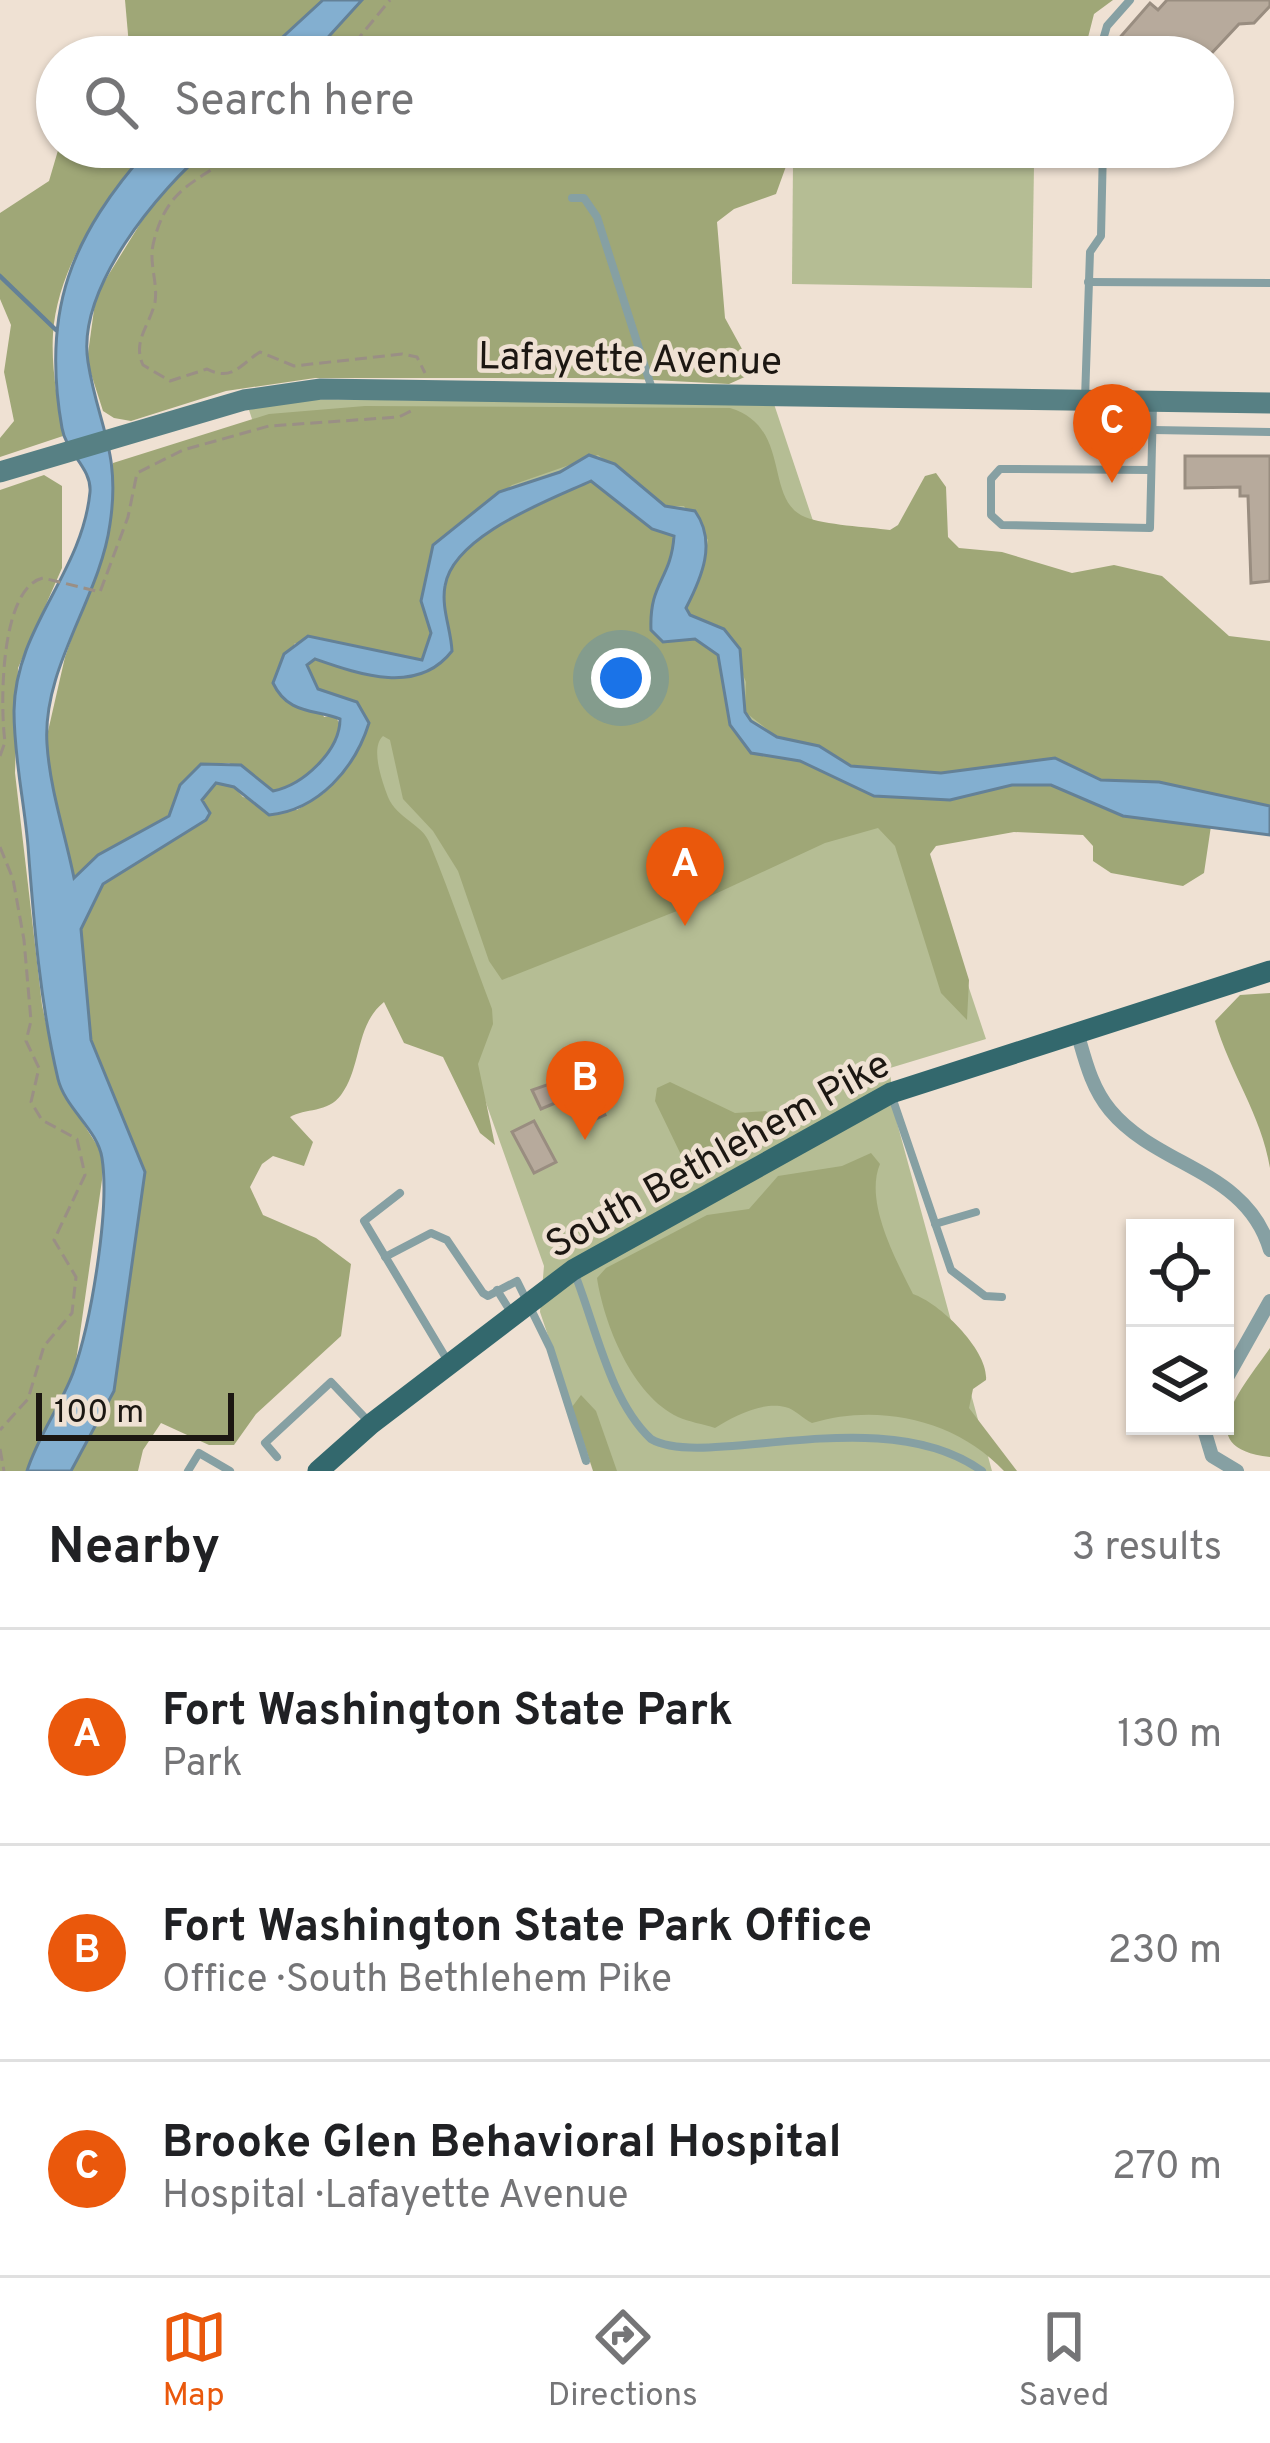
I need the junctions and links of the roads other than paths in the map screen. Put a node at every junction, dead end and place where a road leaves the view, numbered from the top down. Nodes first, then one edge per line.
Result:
1 (1130, 0) edge
2 (1104, 36) edge
3 (1102, 168) edge
4 (572, 198) dead end
5 (1088, 282) junction
6 (1270, 283) edge
7 (653, 393) junction
8 (1085, 400) junction
9 (1153, 402) junction
10 (1270, 403) edge
11 (1153, 430) junction
12 (1270, 432) edge
13 (1151, 470) junction
14 (0, 472) edge
15 (1270, 971) edge
16 (1077, 1032) junction
17 (891, 1093) junction
18 (400, 1193) dead end
19 (976, 1212) dead end
20 (934, 1224) junction
21 (1270, 1250) edge
22 (385, 1256) junction
23 (573, 1270) junction
24 (497, 1290) junction
25 (1002, 1297) dead end
26 (1270, 1301) edge
27 (522, 1308) junction
28 (450, 1364) junction
29 (1234, 1365) edge
30 (371, 1424) junction
31 (1206, 1435) edge
32 (277, 1456) dead end
33 (586, 1461) dead end
34 (188, 1471) edge
35 (230, 1471) edge
36 (318, 1471) edge
37 (982, 1471) edge
38 (1237, 1471) edge

1 - 2 lane
3 - 5 lane
4 - 7 lane
5 - 6 lane
5 - 8 lane
7 - 8 main road, Lafayette Avenue
7 - 14 main road, Lafayette Avenue
8 - 9 main road, Lafayette Avenue
9 - 10 main road, Lafayette Avenue
9 - 11 lane
11 - 12 lane
11 - 13 lane
13 - 13 lane
15 - 16 main road, South Bethlehem Pike
16 - 17 main road, South Bethlehem Pike
16 - 21 street
17 - 20 lane
17 - 23 main road, South Bethlehem Pike
18 - 22 lane
19 - 20 lane
20 - 25 lane
22 - 24 lane
22 - 28 lane
23 - 27 main road, South Bethlehem Pike
23 - 37 lane
24 - 27 lane
24 - 27 lane
26 - 29 street
27 - 28 main road, South Bethlehem Pike
27 - 33 lane
28 - 30 main road, South Bethlehem Pike
30 - 32 lane
30 - 36 main road, South Bethlehem Pike
31 - 38 street
34 - 35 lane

